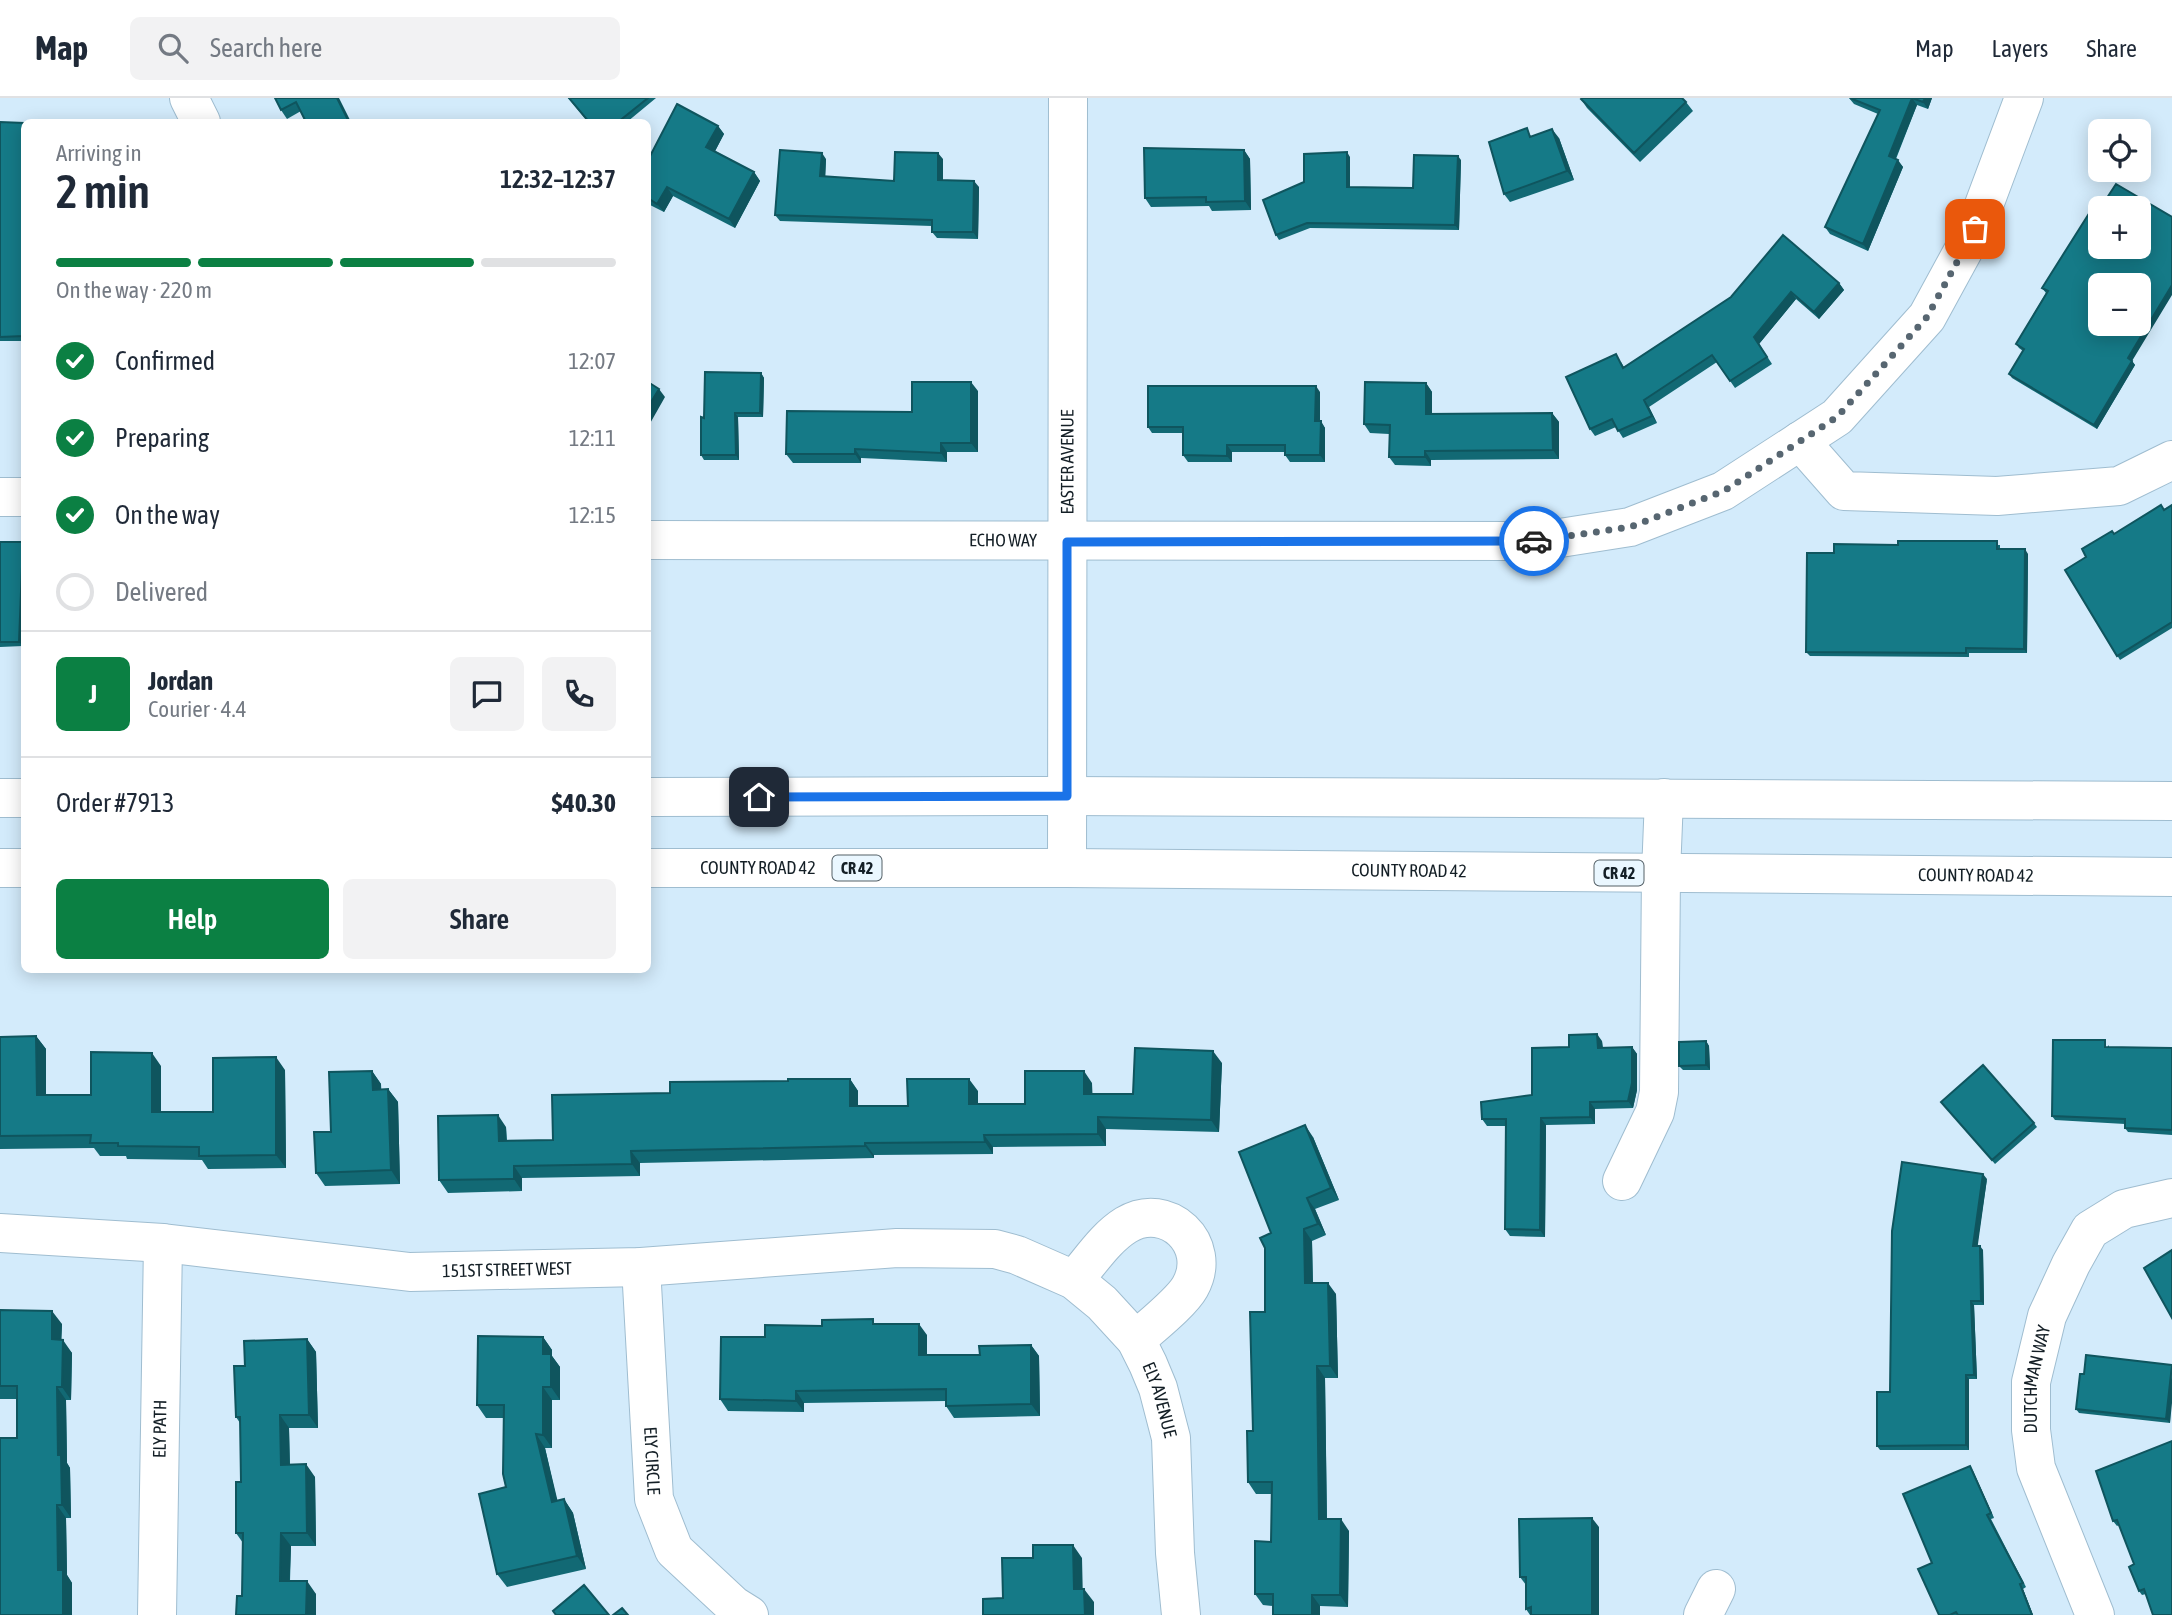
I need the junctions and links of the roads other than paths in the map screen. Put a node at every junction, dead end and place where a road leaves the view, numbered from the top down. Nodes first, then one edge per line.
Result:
1 (189, 98) edge
2 (1068, 98) edge
3 (2024, 98) edge
4 (200, 119) edge
5 (1800, 441) junction
6 (2172, 460) edge
7 (0, 497) edge
8 (21, 497) edge
9 (651, 540) edge
10 (1067, 542) junction
11 (1067, 796) junction
12 (651, 797) edge
13 (0, 798) edge
14 (1664, 798) junction
15 (21, 799) edge
16 (2172, 801) edge
17 (0, 868) edge
18 (21, 868) edge
19 (651, 868) edge
20 (1067, 868) junction
21 (1661, 873) junction
22 (2172, 877) edge
23 (1622, 1181) dead end
24 (2172, 1198) edge
25 (0, 1233) edge
26 (163, 1243) junction
27 (1014, 1254) joint
28 (641, 1267) junction
29 (1074, 1280) junction
30 (1136, 1340) junction
31 (157, 1615) edge
32 (749, 1615) edge
33 (1181, 1615) edge
34 (2095, 1615) edge

1 - 4 main road
2 - 10 main road, EASTER AVENUE
3 - 5 main road, ECHO WAY
5 - 6 main road
5 - 10 main road, ECHO WAY
7 - 8 main road
9 - 10 main road, ECHO WAY
10 - 11 main road, EASTER AVENUE
11 - 12 main road
11 - 14 main road
11 - 20 main road, EASTER AVENUE
13 - 15 main road
14 - 16 main road
14 - 21 main road
17 - 18 main road
19 - 20 main road, COUNTY ROAD 42 / CR 42
20 - 21 main road, COUNTY ROAD 42 / CR 42
21 - 22 main road, COUNTY ROAD 42 / CR 42
21 - 23 main road
24 - 34 main road, DUTCHMAN WAY
25 - 26 main road, 151ST STREET WEST
26 - 28 main road, 151ST STREET WEST
26 - 31 main road, ELY PATH
27 - 28 main road, 151ST STREET WEST
27 - 29 main road, ELY AVENUE
28 - 32 main road, ELY CIRCLE
29 - 30 main road, ELY AVENUE
29 - 30 main road
30 - 33 main road, ELY AVENUE

